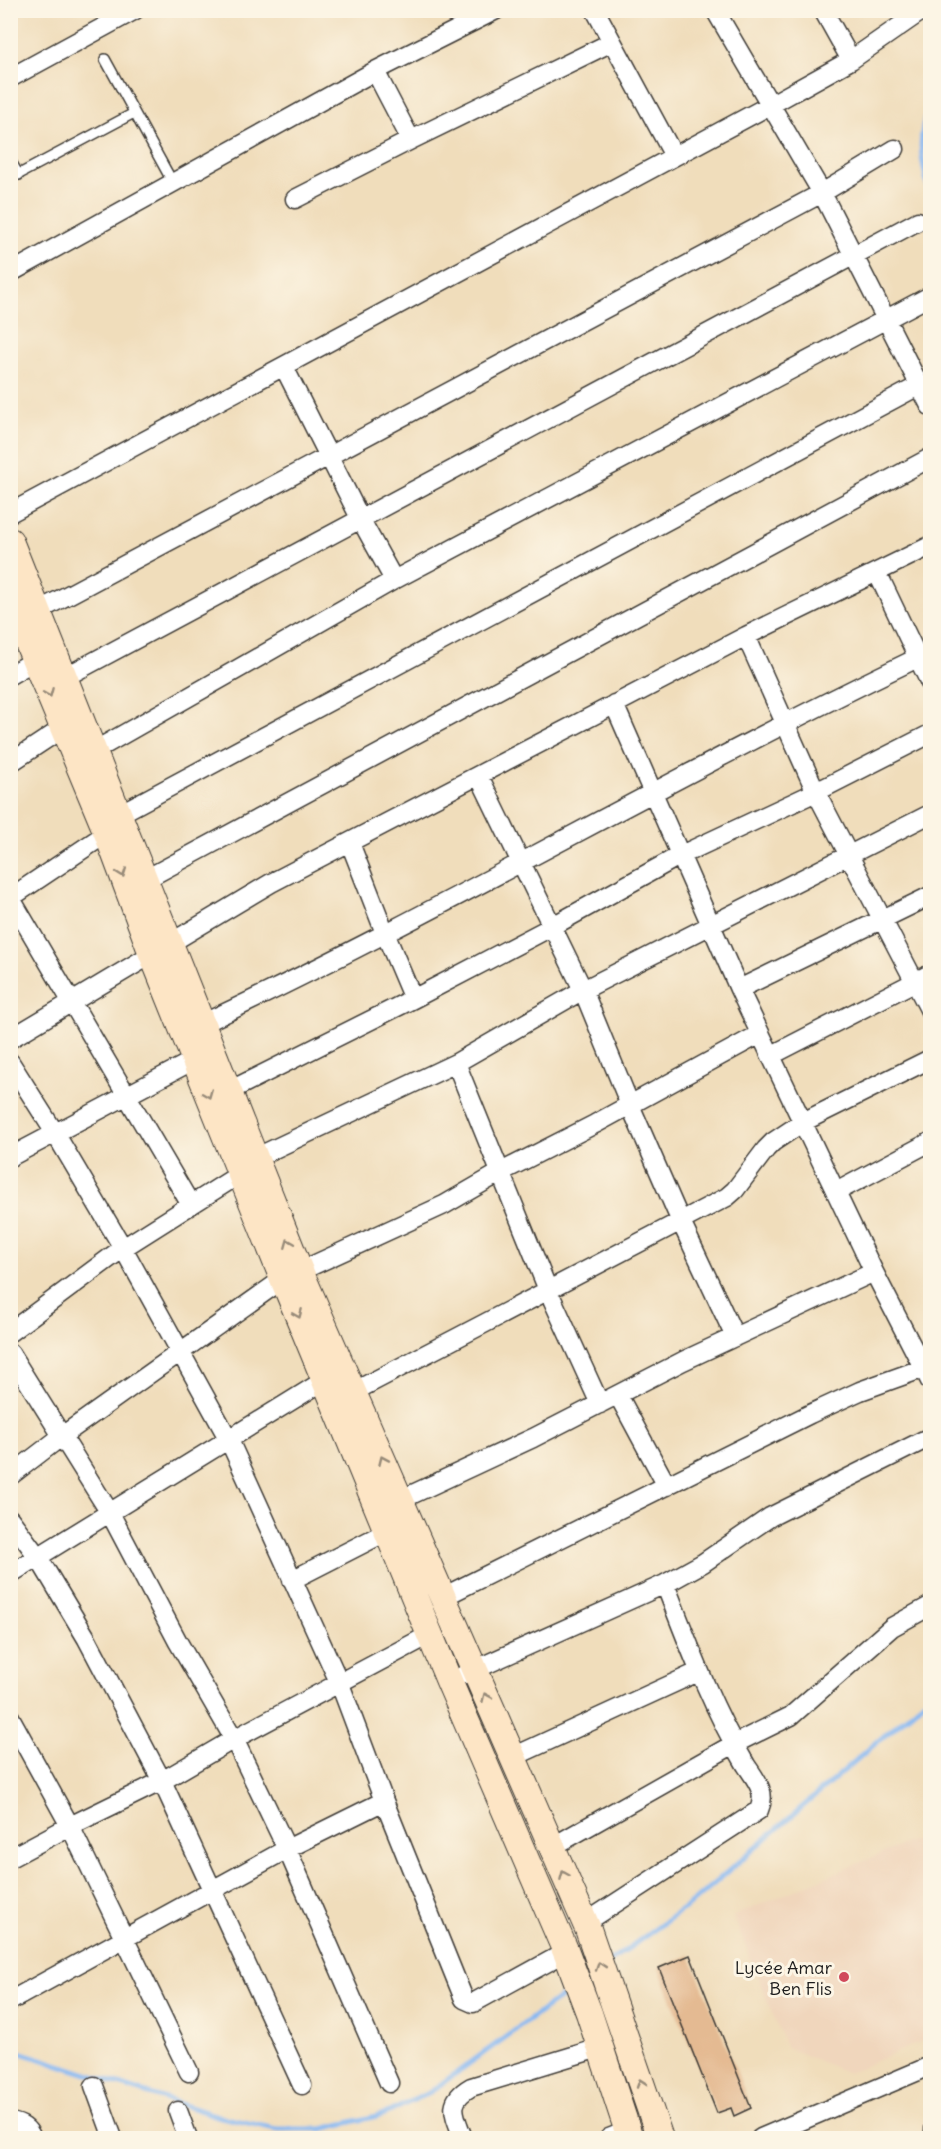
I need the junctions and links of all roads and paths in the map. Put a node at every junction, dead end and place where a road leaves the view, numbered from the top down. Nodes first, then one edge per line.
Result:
1 (135, 10) edge
2 (496, 10) edge
3 (595, 10) edge
4 (716, 10) edge
5 (823, 10) edge
6 (923, 10) edge
7 (612, 42) junction
8 (105, 59) dead end
9 (851, 60) junction
10 (375, 71) junction
11 (10, 78) edge
12 (770, 105) junction
13 (134, 112) junction
14 (411, 140) junction
15 (895, 149) dead end
16 (674, 156) junction
17 (10, 160) edge
18 (15, 176) edge
19 (173, 183) junction
20 (822, 194) junction
21 (295, 199) dead end
22 (918, 221) dead end
23 (852, 255) junction
24 (10, 273) edge
25 (930, 296) edge
26 (886, 320) junction
27 (284, 367) junction
28 (920, 385) junction
29 (930, 406) edge
30 (329, 457) junction
31 (930, 458) edge
32 (10, 513) edge
33 (361, 520) junction
34 (10, 541) edge
35 (930, 546) edge
36 (877, 572) junction
37 (394, 579) junction
38 (10, 600) edge
39 (39, 611) junction
40 (746, 636) junction
41 (45, 655) junction
42 (924, 655) edge
43 (10, 675) edge
44 (65, 677) junction
45 (930, 683) edge
46 (614, 704) junction
47 (785, 723) junction
48 (63, 728) junction
49 (930, 734) edge
50 (94, 751) junction
51 (10, 763) edge
52 (479, 776) junction
53 (651, 792) junction
54 (816, 792) junction
55 (930, 814) edge
56 (110, 823) junction
57 (350, 843) junction
58 (847, 855) junction
59 (679, 856) junction
60 (521, 863) junction
61 (146, 879) junction
62 (930, 896) edge
63 (11, 898) edge
64 (881, 920) junction
65 (710, 926) junction
66 (551, 927) junction
67 (385, 933) junction
68 (161, 948) junction
69 (923, 978) edge
70 (739, 989) junction
71 (583, 990) junction
72 (413, 999) junction
73 (72, 1002) junction
74 (930, 1011) edge
75 (202, 1023) junction
76 (760, 1034) junction
77 (10, 1039) edge
78 (772, 1054) junction
79 (930, 1059) edge
80 (194, 1060) junction
81 (10, 1062) edge
82 (456, 1063) junction
83 (229, 1091) junction
84 (126, 1096) junction
85 (630, 1105) junction
86 (803, 1122) junction
87 (55, 1133) junction
88 (930, 1142) edge
89 (10, 1158) edge
90 (248, 1166) junction
91 (501, 1172) junction
92 (836, 1192) junction
93 (191, 1205) junction
94 (681, 1222) junction
95 (123, 1248) junction
96 (874, 1272) junction
97 (292, 1275) junction
98 (548, 1290) junction
99 (10, 1332) edge
100 (735, 1337) junction
101 (181, 1352) junction
102 (10, 1353) edge
103 (927, 1374) edge
104 (325, 1380) junction
105 (353, 1392) junction
106 (618, 1395) junction
107 (600, 1404) junction
108 (62, 1436) junction
109 (930, 1437) edge
110 (229, 1440) junction
111 (10, 1476) edge
112 (668, 1486) junction
113 (400, 1500) junction
114 (110, 1514) junction
115 (10, 1519) edge
116 (388, 1531) junction
117 (38, 1557) junction
118 (10, 1574) edge
119 (292, 1580) junction
120 (665, 1584) junction
121 (443, 1597) junction
122 (930, 1606) edge
123 (431, 1634) junction
124 (475, 1671) junction
125 (699, 1672) junction
126 (449, 1681) junction
127 (340, 1684) junction
128 (10, 1717) edge
129 (234, 1739) junction
130 (734, 1744) junction
131 (513, 1757) junction
132 (162, 1781) junction
133 (384, 1801) junction
134 (70, 1826) junction
135 (552, 1847) junction
136 (287, 1849) junction
137 (10, 1858) edge
138 (211, 1892) junction
139 (586, 1926) junction
140 (125, 1939) junction
141 (568, 1958) junction
142 (10, 2001) edge
143 (599, 2048) junction
144 (930, 2066) edge
145 (189, 2072) dead end
146 (388, 2084) dead end
147 (302, 2085) dead end
148 (94, 2086) dead end
149 (178, 2111) dead end
150 (10, 2122) edge
151 (930, 2125) edge
152 (622, 2136) edge
153 (32, 2139) edge
154 (113, 2139) edge
155 (188, 2139) edge
156 (463, 2139) edge
157 (660, 2139) edge
158 (761, 2139) edge
159 (929, 2139) edge

1 - 11 street
2 - 10 street
3 - 7 street
4 - 12 street
5 - 9 street
6 - 9 street
7 - 14 street
7 - 16 street
8 - 13 lane
9 - 12 street
10 - 14 street
10 - 19 street
12 - 16 street
12 - 20 street
13 - 18 lane
13 - 19 lane
14 - 21 street
15 - 20 street
16 - 27 street
17 - 18 lane
19 - 24 street
20 - 23 street
20 - 30 street
22 - 23 street
23 - 26 street
23 - 33 street
25 - 26 street
26 - 28 street
26 - 37 street
27 - 30 street
27 - 32 street
28 - 29 street
28 - 56 street
30 - 33 street
30 - 39 street
31 - 61 street
33 - 37 street
33 - 44 street
34 - 39 main road
35 - 36 street
36 - 40 street
36 - 42 street
37 - 50 street
38 - 41 main road
39 - 41 main road
40 - 46 street
40 - 47 street
41 - 43 street
41 - 44 main road
41 -> 48 main road
42 - 45 street
42 - 47 street
44 - 50 main road
46 - 52 street
46 - 53 street
47 - 53 street
47 - 54 street
48 - 51 street
48 - 56 main road
49 - 54 street
50 - 56 main road
52 - 57 street
52 - 60 street
53 - 59 street
53 - 60 street
54 - 58 street
54 - 59 street
55 - 58 street
56 - 61 main road
56 - 63 street
56 -> 68 main road
57 - 67 street
57 - 68 street
58 - 64 street
58 - 65 street
59 - 65 street
59 - 66 street
60 - 66 street
60 - 67 street
61 - 68 main road
62 - 64 street
63 - 73 street
64 - 69 street
64 - 70 street
65 - 70 street
65 - 71 street
66 - 71 street
66 - 72 street
67 - 72 street
67 - 75 street
68 - 73 street
68 - 75 main road
68 - 80 main road
69 - 74 street
69 - 78 street
70 - 76 street
71 - 82 street
71 - 85 street
72 - 83 street
73 - 77 street
73 - 84 street
75 - 83 main road
76 - 78 street
76 - 85 street
78 - 86 street
79 - 86 street
80 - 84 street
80 -> 90 main road
81 - 87 street
82 - 90 street
82 - 91 street
83 - 90 main road
84 - 87 street
84 - 93 street
85 - 91 street
85 - 94 street
86 - 92 street
86 - 94 street
87 - 89 street
87 - 95 street
88 - 92 street
90 - 93 street
90 - 97 main road
91 - 97 street
91 - 98 street
92 - 96 street
93 - 95 street
94 - 98 street
94 - 100 street
95 - 99 street
95 - 101 street
96 - 100 street
96 - 103 street
97 - 101 street
97 -> 104 main road
97 - 105 main road
98 - 105 street
98 - 107 street
100 - 106 street
101 - 108 street
101 - 110 street
102 - 108 street
103 - 112 street
104 - 110 street
104 - 116 main road
113 -> 105 main road
106 - 107 street
106 - 112 street
107 - 113 street
108 - 111 street
108 - 114 street
109 - 120 street
110 - 114 street
110 - 119 street
112 - 121 street
113 - 121 main road
114 - 117 street
114 - 129 street
115 - 117 street
116 - 119 street
116 - 123 main road
117 - 118 street
117 - 132 street
119 - 127 street
120 - 124 street
120 - 125 street
121 - 124 main road
122 - 130 street
123 - 126 main road
123 - 127 street
124 - 126 street
131 -> 124 main road
125 - 130 street
125 - 131 street
126 - 141 main road
127 - 129 street
127 - 133 street
128 - 134 street
129 - 132 street
129 - 136 street
130 - 135 street
130 - 139 street
131 - 135 main road
132 - 134 street
132 - 138 street
133 - 136 street
133 - 141 street
134 - 137 street
134 - 140 street
139 -> 135 main road
136 - 138 street
136 - 146 street
138 - 140 street
138 - 147 street
157 -> 139 main road
140 - 142 street
140 - 145 street
141 - 143 main road
143 - 152 main road
143 - 156 street
144 - 158 street
148 - 154 street
149 - 155 street
150 - 153 street
151 - 159 lane

